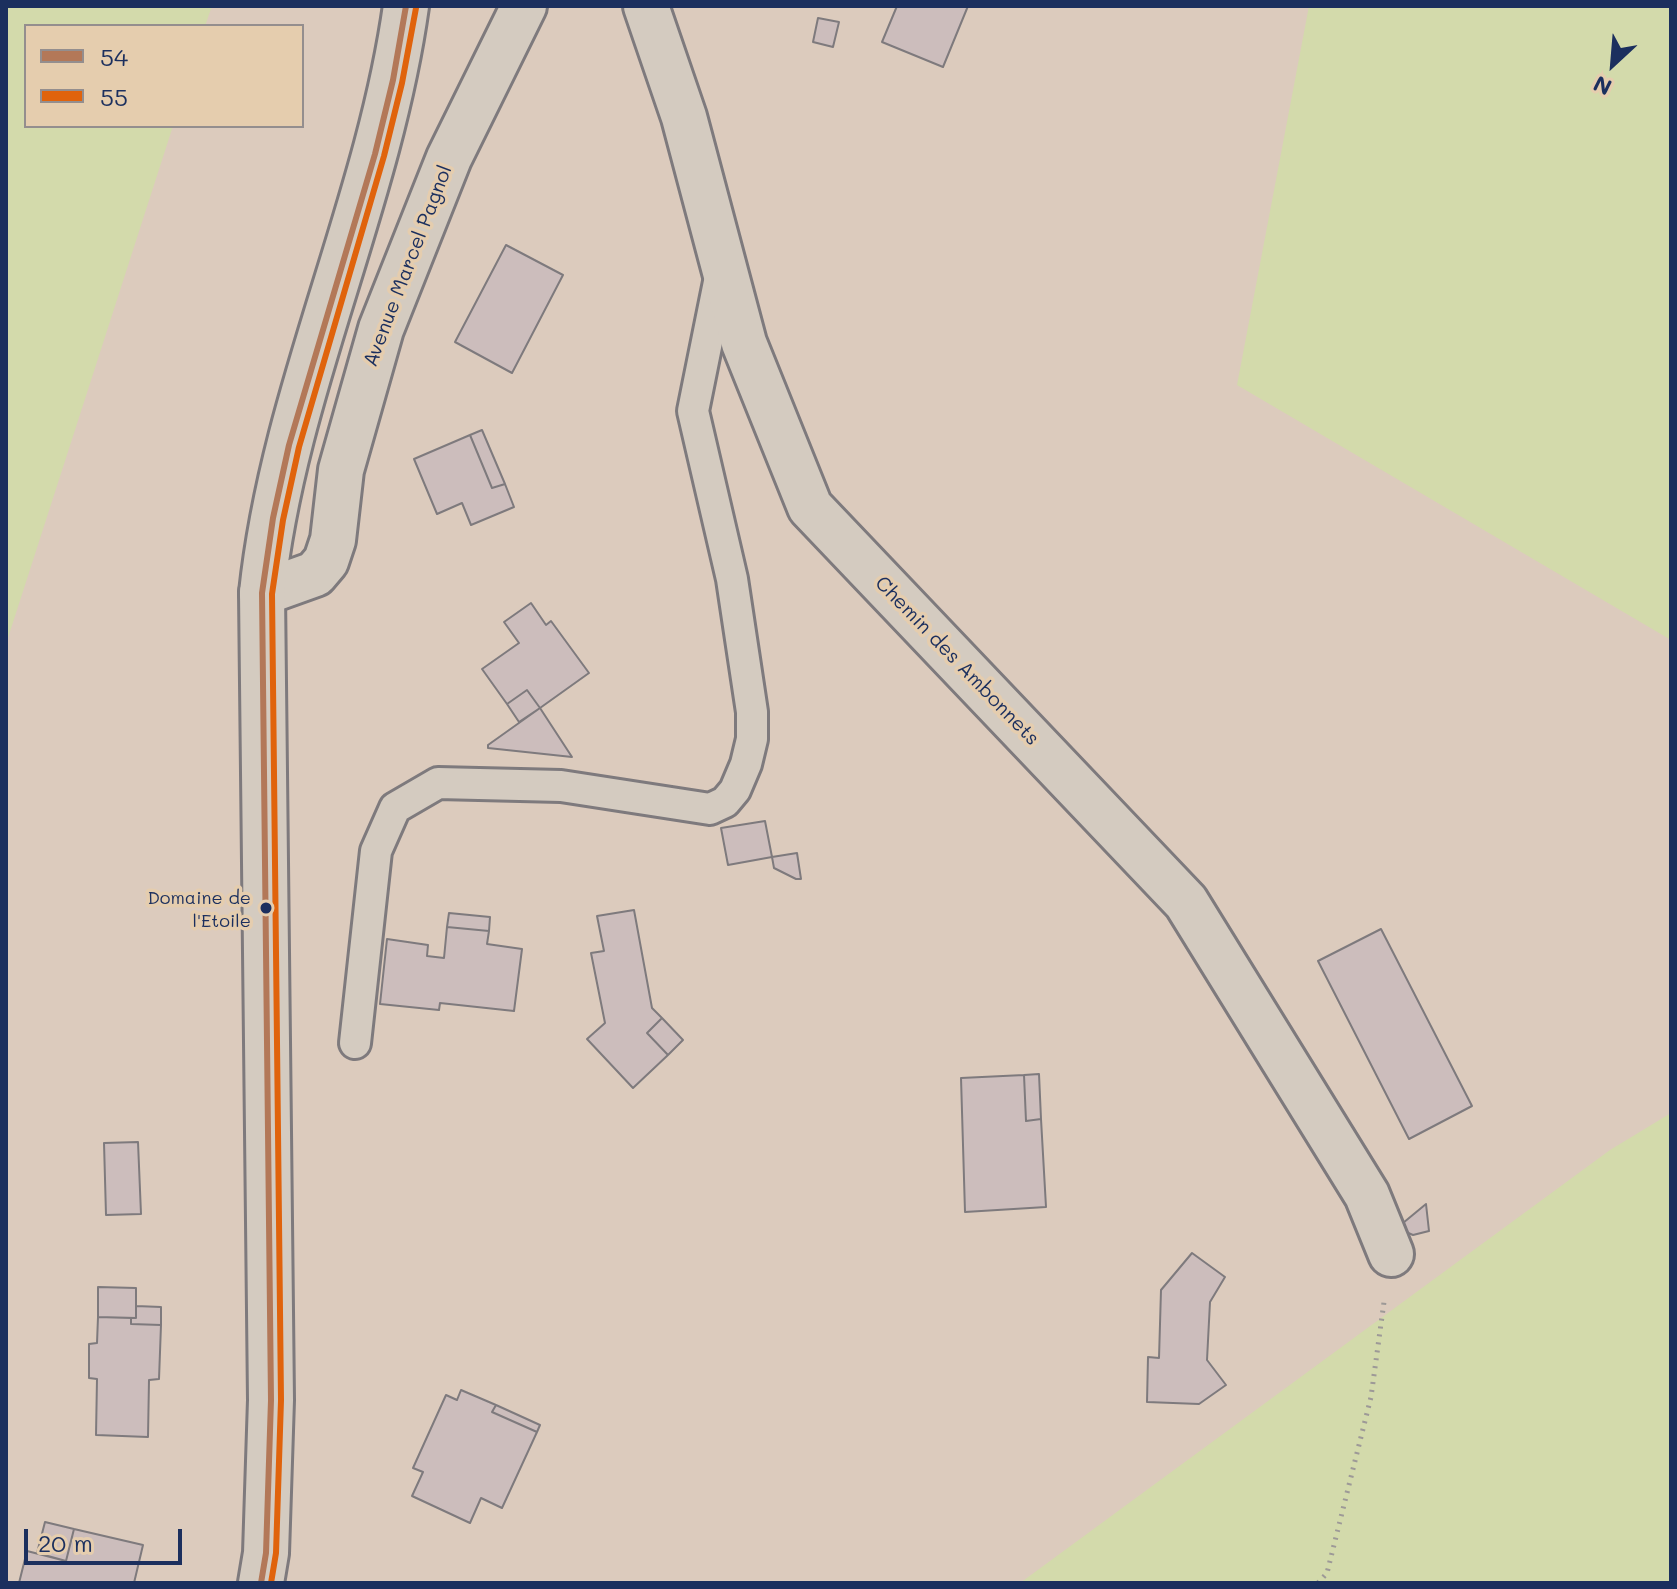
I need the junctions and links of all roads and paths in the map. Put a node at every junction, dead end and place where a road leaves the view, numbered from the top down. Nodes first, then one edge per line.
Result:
1 (406, 6) edge
2 (524, 6) edge
3 (646, 6) edge
4 (723, 262) junction
5 (262, 593) junction
6 (355, 1043) dead end
7 (1391, 1254) joint
8 (261, 1583) edge
9 (1318, 1583) edge

1 - 5 street
2 - 5 street, Avenue Marcel Pagnol
3 - 4 street, Chemin des Ambonnets
4 - 6 lane
4 - 7 street, Chemin des Ambonnets
5 - 8 street
7 - 9 path

